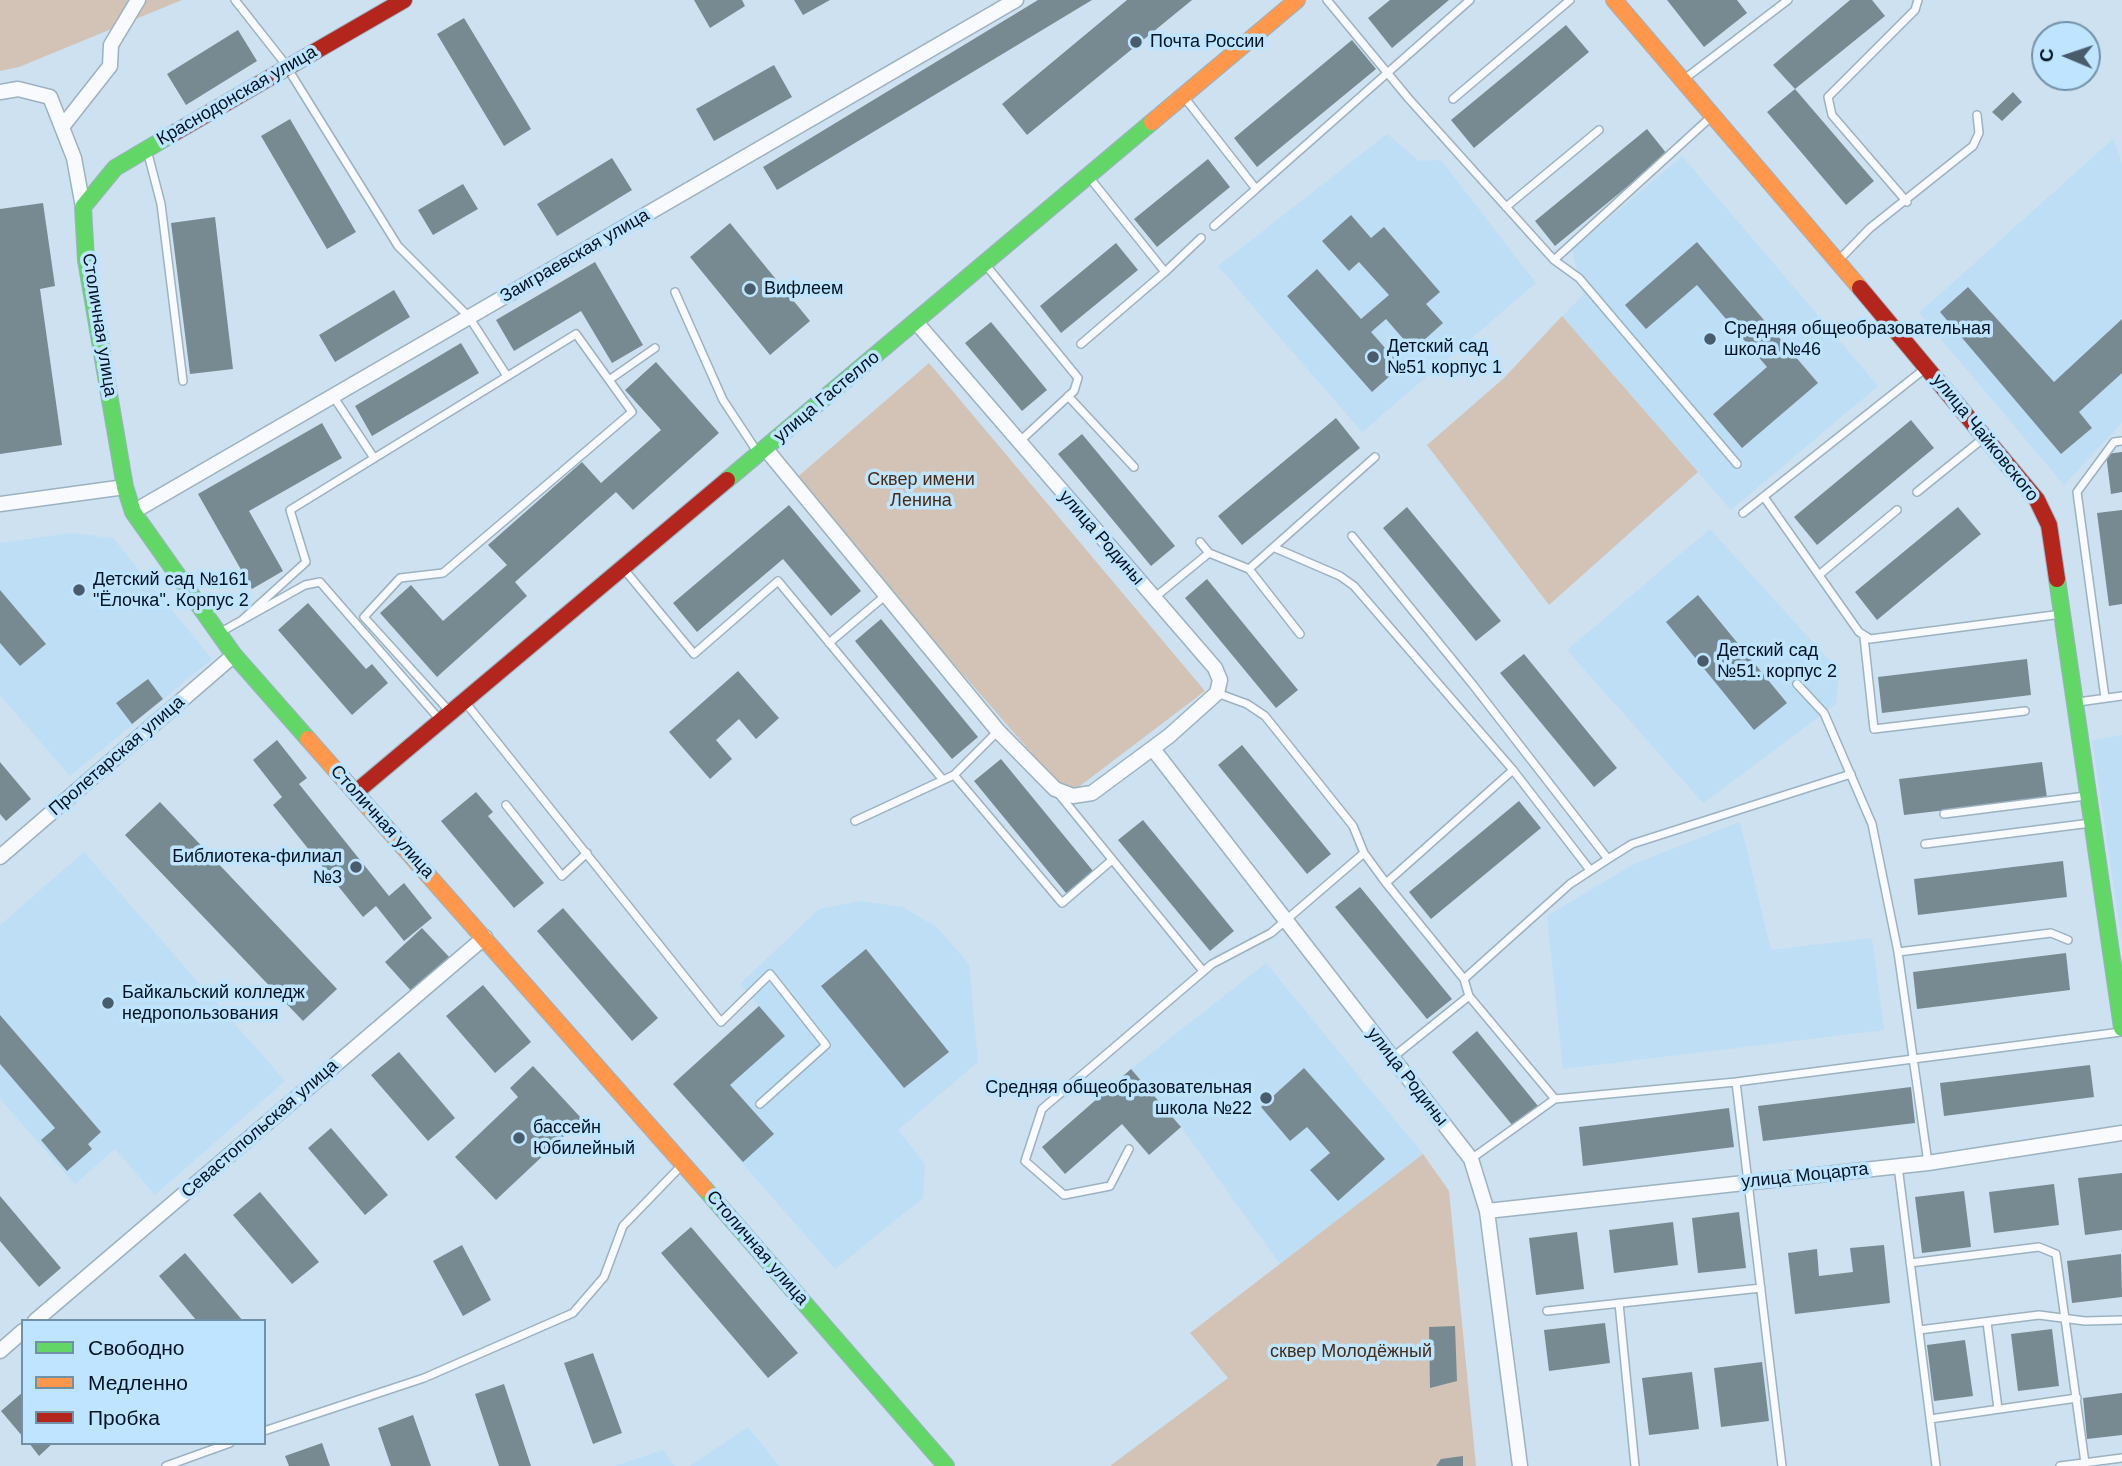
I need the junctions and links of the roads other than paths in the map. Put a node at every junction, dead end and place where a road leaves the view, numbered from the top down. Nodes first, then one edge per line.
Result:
1 (138, 0) edge
2 (235, 0) edge
3 (404, 0) edge
4 (1016, 0) edge
5 (1297, 0) edge
6 (1327, 0) edge
7 (1470, 0) edge
8 (1570, 0) edge
9 (1614, 0) edge
10 (1788, 0) edge
11 (1918, 0) edge
12 (286, 68) junction
13 (1388, 74) junction
14 (1683, 80) junction
15 (0, 92) edge
16 (1183, 96) junction
17 (1452, 99) dead end
18 (1713, 115) junction
19 (1977, 115) dead end
20 (62, 127) junction
21 (1599, 130) dead end
22 (146, 149) junction
23 (1088, 176) junction
24 (1256, 189) junction
25 (1907, 202) junction
26 (83, 207) junction
27 (1506, 207) junction
28 (1214, 226) dead end
29 (1202, 238) dead end
30 (1554, 260) junction
31 (1838, 261) junction
32 (985, 264) junction
33 (1165, 272) junction
34 (675, 292) dead end
35 (469, 317) junction
36 (916, 322) junction
37 (1081, 344) dead end
38 (655, 348) dead end
39 (1927, 366) junction
40 (506, 376) junction
41 (609, 380) junction
42 (183, 381) dead end
43 (333, 396) junction
44 (1068, 396) junction
45 (1985, 436) junction
46 (2122, 440) edge
47 (1018, 443) junction
48 (762, 451) junction
49 (1375, 457) dead end
50 (374, 458) junction
51 (1737, 464) dead end
52 (1134, 467) dead end
53 (125, 487) junction
54 (1917, 492) dead end
55 (1764, 497) junction
56 (0, 505) edge
57 (1897, 510) dead end
58 (133, 512) junction
59 (1744, 513) dead end
60 (1352, 536) dead end
61 (1200, 542) dead end
62 (1275, 548) junction
63 (1209, 553) junction
64 (623, 568) junction
65 (1249, 569) junction
66 (1819, 575) junction
67 (886, 595) junction
68 (1153, 598) junction
69 (2063, 614) junction
70 (241, 621) junction
71 (219, 633) junction
72 (1300, 635) dead end
73 (1864, 637) junction
74 (829, 643) junction
75 (234, 655) junction
76 (1797, 684) dead end
77 (1217, 693) junction
78 (2122, 696) edge
79 (2105, 698) junction
80 (464, 701) junction
81 (2075, 702) junction
82 (2025, 711) dead end
83 (446, 717) junction
84 (998, 731) junction
85 (1153, 749) junction
86 (1513, 770) junction
87 (1851, 774) junction
88 (954, 775) junction
89 (943, 780) junction
90 (1055, 789) junction
91 (356, 792) junction
92 (2088, 795) junction
93 (506, 806) dead end
94 (1944, 814) dead end
95 (855, 821) dead end
96 (2092, 823) junction
97 (1926, 844) dead end
98 (587, 853) junction
99 (1364, 853) junction
100 (0, 857) edge
101 (1608, 859) junction
102 (1112, 860) junction
103 (1590, 870) junction
104 (1386, 883) junction
105 (1284, 920) junction
106 (485, 937) junction
107 (2067, 940) dead end
108 (1898, 952) junction
109 (1203, 971) junction
110 (1464, 979) junction
111 (1469, 996) junction
112 (2122, 1030) edge
113 (1392, 1058) junction
114 (1914, 1060) junction
115 (1737, 1082) junction
116 (1555, 1099) junction
117 (760, 1104) dead end
118 (2122, 1133) edge
119 (1129, 1149) dead end
120 (1471, 1159) junction
121 (683, 1163) junction
122 (1927, 1163) junction
123 (1898, 1166) junction
124 (1748, 1182) junction
125 (1487, 1211) junction
126 (1910, 1263) junction
127 (1761, 1287) junction
128 (1619, 1303) junction
129 (1547, 1311) dead end
130 (2066, 1317) junction
131 (37, 1319) edge
132 (2122, 1320) edge
133 (1987, 1321) junction
134 (1919, 1330) junction
135 (21, 1333) edge
136 (0, 1351) edge
137 (2077, 1398) junction
138 (1998, 1409) junction
139 (1930, 1419) junction
140 (266, 1430) edge
141 (224, 1445) edge
142 (2122, 1458) edge
143 (2085, 1463) junction
144 (166, 1466) edge
145 (946, 1466) edge
146 (1520, 1466) edge
147 (1635, 1466) edge
148 (1782, 1466) edge
149 (1936, 1466) edge
150 (2060, 1466) edge

1 - 20 street
2 - 12 lane
3 - 12 street, Краснодонская улица
4 - 35 street, Заиграевская улица
5 - 16 street, улица Гастелло
6 - 13 lane
7 - 13 lane
8 - 17 lane
9 - 14 street, улица Чайковского
10 - 14 lane
11 - 25 lane
12 - 22 street, Краснодонская улица
12 - 35 lane
13 - 24 lane
13 - 27 lane
14 - 18 street, улица Чайковского
15 - 20 street, Столичная улица
16 - 23 street, улица Гастелло
16 - 24 lane
18 - 30 lane
18 - 31 street, улица Чайковского
19 - 25 lane
20 - 26 street, Столичная улица
21 - 27 lane
22 - 26 street, Краснодонская улица
22 - 42 lane
23 - 32 street, улица Гастелло
23 - 33 lane
24 - 28 lane
25 - 31 lane
26 - 53 street, Столичная улица
27 - 30 lane
29 - 33 lane
30 - 51 lane
31 - 39 street, улица Чайковского
32 - 36 street, улица Гастелло
32 - 44 lane
33 - 37 lane
34 - 48 lane
35 - 40 lane
35 - 43 street, Заиграевская улица
36 - 47 street, улица Родины
36 - 48 street, улица Гастелло
38 - 41 lane
39 - 45 street, улица Чайковского
39 - 55 lane
40 - 41 lane
40 - 50 lane
41 - 83 lane
43 - 50 lane
43 - 58 street, Заиграевская улица
44 - 47 lane
44 - 52 lane
45 - 54 lane
45 - 69 street, улица Чайковского
46 - 79 lane
47 - 68 street, улица Родины
48 - 64 street, улица Гастелло
48 - 67 street
49 - 62 lane
50 - 70 lane
53 - 56 street
53 - 58 street, Столичная улица
55 - 59 lane
55 - 66 lane
57 - 66 lane
58 - 71 street, Столичная улица
60 - 101 lane
61 - 63 lane
62 - 65 lane
62 - 86 lane
63 - 65 lane
63 - 68 lane
64 - 74 lane
64 - 80 street, улица Гастелло
65 - 72 lane
66 - 73 lane
67 - 74 lane
67 - 84 street
68 - 77 street, улица Родины
69 - 73 lane
69 - 81 street, улица Чайковского
70 - 71 lane
70 - 83 lane
71 - 75 street, Столичная улица
73 - 82 lane
74 - 89 lane
75 - 91 street, Столичная улица
75 - 100 street, Пролетарская улица
76 - 87 lane
77 - 85 street
77 - 99 lane
78 - 79 lane
79 - 81 lane
80 - 83 street, улица Гастелло
80 - 98 lane
81 - 92 street, улица Чайковского
83 - 91 street, улица Гастелло
84 - 88 lane
84 - 90 street
85 - 90 street
85 - 105 street, улица Родины
86 - 103 lane
86 - 104 lane
87 - 101 lane
87 - 108 lane
88 - 89 lane
88 - 102 lane
89 - 95 lane
90 - 102 lane
91 - 106 street, Столичная улица
92 - 94 lane
92 - 96 street, улица Чайковского
93 - 98 lane
96 - 97 lane
96 - 112 street, улица Чайковского
98 - 117 lane
99 - 104 lane
99 - 105 lane
101 - 103 lane
102 - 109 lane
103 - 110 lane
104 - 110 lane
105 - 109 lane
105 - 113 street, улица Родины
106 - 121 street, Столичная улица
106 - 131 street, Севастопольская улица
107 - 108 lane
108 - 114 lane
109 - 119 lane
110 - 111 lane
111 - 113 lane
111 - 116 lane
112 - 114 lane
113 - 120 street, улица Родины
114 - 115 lane
114 - 122 lane
115 - 116 lane
115 - 124 lane
116 - 120 lane
118 - 122 street, улица Моцарта
120 - 125 street, улица Родины
121 - 140 lane
121 - 145 street, Столичная улица
122 - 123 street, улица Моцарта
123 - 124 street, улица Моцарта
123 - 126 lane
124 - 125 street, улица Моцарта
124 - 127 lane
125 - 146 street, улица Родины
126 - 130 lane
126 - 134 lane
127 - 128 lane
127 - 148 lane
128 - 129 lane
128 - 147 lane
130 - 132 lane
130 - 133 lane
130 - 137 lane
133 - 134 lane
133 - 138 lane
134 - 139 lane
135 - 136 street
137 - 138 lane
137 - 143 lane
138 - 139 lane
139 - 149 lane
141 - 144 lane
142 - 143 lane
143 - 150 lane

